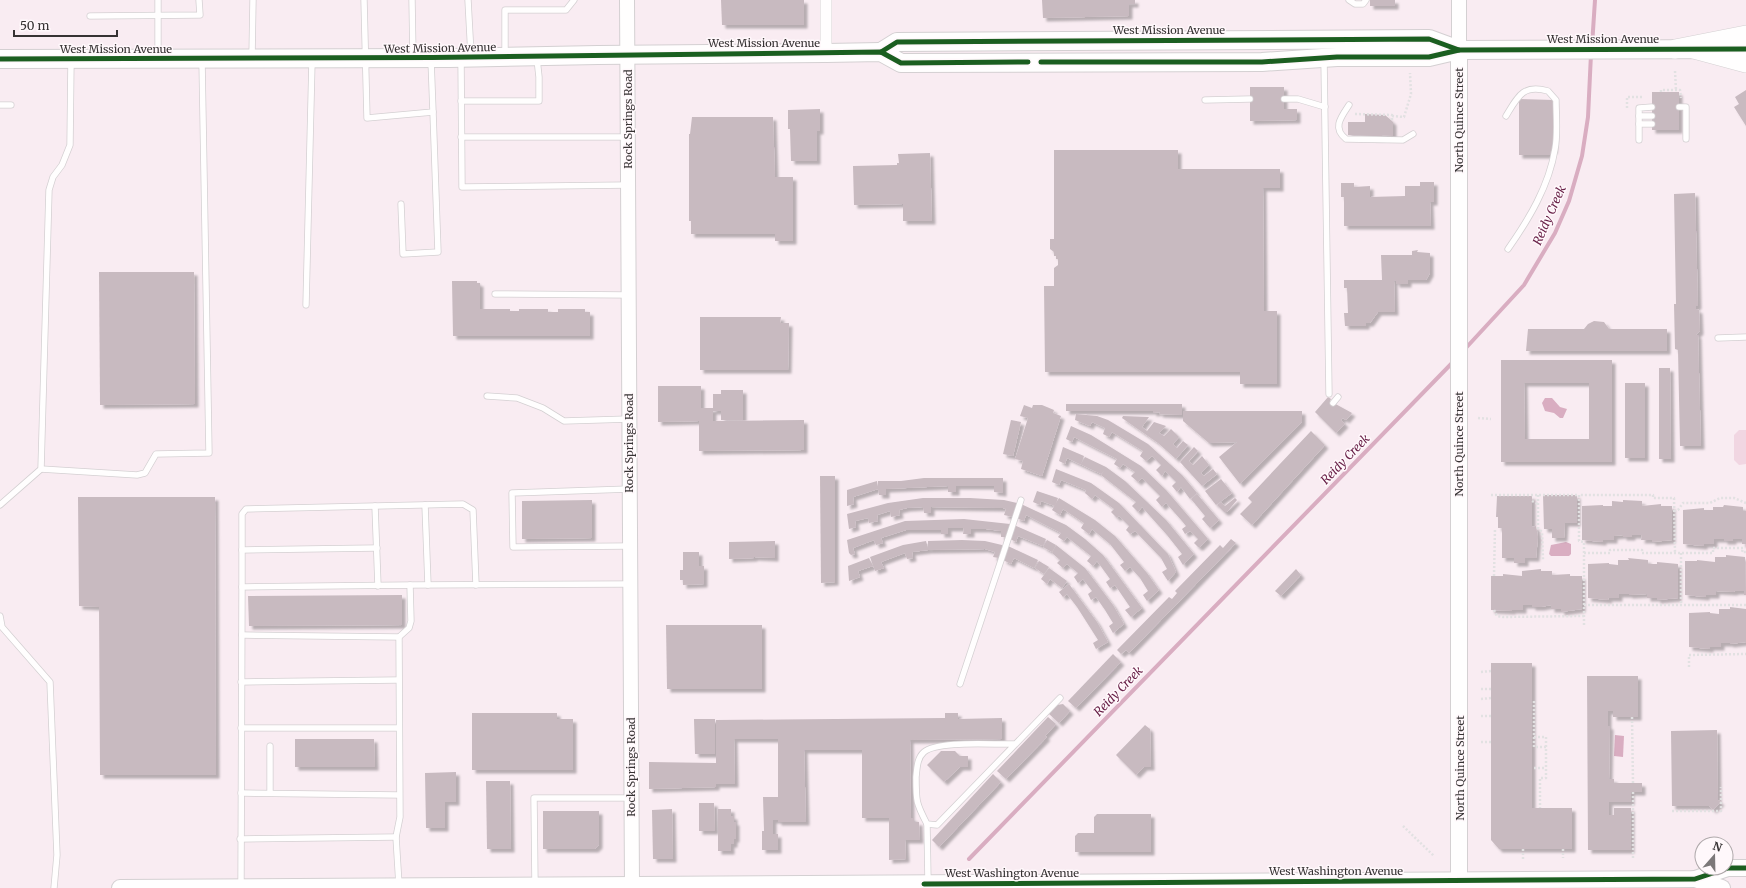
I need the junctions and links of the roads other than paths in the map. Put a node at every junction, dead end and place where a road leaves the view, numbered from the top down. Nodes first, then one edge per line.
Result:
1 (158, 0) edge
2 (199, 0) edge
3 (252, 0) edge
4 (364, 0) edge
5 (412, 0) edge
6 (468, 0) edge
7 (574, 0) edge
8 (627, 0) edge
9 (826, 0) edge
10 (1349, 0) edge
11 (1366, 0) edge
12 (1459, 0) edge
13 (90, 16) dead end
14 (158, 16) junction
15 (1746, 35) edge
16 (1694, 48) junction
17 (1675, 49) junction
18 (1746, 49) edge
19 (1459, 50) junction
20 (881, 52) junction
21 (825, 53) junction
22 (628, 54) junction
23 (537, 56) junction
24 (505, 57) junction
25 (252, 58) junction
26 (312, 58) junction
27 (365, 58) junction
28 (414, 58) junction
29 (431, 58) junction
30 (466, 58) junction
31 (1324, 58) junction
32 (0, 59) edge
33 (70, 59) junction
34 (158, 59) junction
35 (202, 59) junction
36 (1746, 63) edge
37 (1284, 99) dead end
38 (1205, 100) dead end
39 (1250, 100) dead end
40 (461, 101) junction
41 (0, 105) edge
42 (11, 105) dead end
43 (1349, 105) dead end
44 (1325, 107) junction
45 (1652, 107) dead end
46 (1680, 107) road end
47 (433, 112) junction
48 (1506, 116) dead end
49 (1639, 116) junction
50 (1652, 116) dead end
51 (1679, 116) dead end
52 (1686, 116) junction
53 (1639, 124) junction
54 (1652, 124) dead end
55 (1679, 124) dead end
56 (1686, 124) junction
57 (1413, 134) dead end
58 (461, 137) junction
59 (627, 137) junction
60 (1686, 139) dead end
61 (1639, 140) dead end
62 (628, 185) junction
63 (401, 204) dead end
64 (1508, 249) dead end
65 (496, 294) dead end
66 (629, 295) junction
67 (306, 305) dead end
68 (1746, 336) edge
69 (1718, 338) dead end
70 (1329, 394) dead end
71 (487, 396) dead end
72 (1338, 397) dead end
73 (1333, 402) dead end
74 (629, 420) junction
75 (41, 469) junction
76 (630, 489) junction
77 (1020, 500) dead end
78 (0, 505) edge
79 (425, 505) junction
80 (375, 506) junction
81 (630, 546) junction
82 (376, 548) junction
83 (242, 550) junction
84 (476, 584) junction
85 (630, 584) junction
86 (410, 585) junction
87 (428, 585) junction
88 (378, 586) junction
89 (242, 587) junction
90 (0, 616) edge
91 (242, 635) junction
92 (400, 637) junction
93 (398, 680) junction
94 (242, 682) junction
95 (960, 684) dead end
96 (1060, 698) dead end
97 (241, 728) junction
98 (399, 728) junction
99 (1015, 744) junction
100 (270, 746) dead end
101 (241, 793) junction
102 (270, 794) junction
103 (400, 795) junction
104 (632, 798) junction
105 (927, 824) junction
106 (396, 837) junction
107 (240, 839) junction
108 (1746, 868) edge
109 (1695, 879) junction
110 (1459, 884) edge
111 (632, 885) junction
112 (925, 885) edge
113 (399, 886) junction
114 (536, 886) junction
115 (241, 887) edge
116 (54, 888) edge
117 (120, 888) edge
118 (1722, 888) edge

1 - 14 lane
2 - 14 lane
3 - 25 lane
4 - 27 lane
5 - 28 lane
6 - 30 lane
7 - 24 lane
8 - 22 street, Rock Springs Road
9 - 21 street
10 - 11 lane
12 - 19 street, North Quince Street
13 - 14 lane
14 - 34 lane
15 - 17 highway
16 - 17 main road, West Mission Avenue
16 - 18 main road, West Mission Avenue
16 - 36 highway
17 - 19 main road, West Mission Avenue
19 - 20 main road, West Mission Avenue
19 - 31 main road, West Mission Avenue
19 - 110 main road, North Quince Street
20 - 21 main road, West Mission Avenue
20 - 31 main road, West Mission Avenue
21 - 22 main road, West Mission Avenue
22 - 23 main road, West Mission Avenue
22 - 59 street, Rock Springs Road
23 - 24 main road, West Mission Avenue
23 - 40 lane
24 - 30 main road, West Mission Avenue
25 - 26 main road, West Mission Avenue
25 - 35 main road, West Mission Avenue
26 - 27 main road, West Mission Avenue
26 - 67 lane
27 - 28 main road, West Mission Avenue
27 - 47 lane
28 - 29 main road, West Mission Avenue
29 - 30 main road, West Mission Avenue
29 - 47 lane
30 - 40 lane
31 - 44 lane
32 - 33 main road, West Mission Avenue
33 - 34 main road, West Mission Avenue
33 - 75 lane
34 - 35 main road, West Mission Avenue
35 - 75 lane
37 - 44 lane
38 - 39 lane
40 - 58 lane
41 - 42 lane
43 - 57 lane
44 - 70 lane
45 - 49 lane
46 - 52 lane
47 - 63 lane
48 - 64 lane
49 - 50 lane
49 - 53 lane
51 - 52 lane
52 - 56 lane
53 - 54 lane
53 - 61 lane
55 - 56 lane
56 - 60 lane
58 - 59 lane
58 - 62 lane
59 - 62 street, Rock Springs Road
62 - 66 street, Rock Springs Road
65 - 66 lane
66 - 74 street, Rock Springs Road
68 - 69 lane
71 - 74 lane
72 - 73 lane
74 - 76 street, Rock Springs Road
75 - 78 lane
76 - 81 street, Rock Springs Road
76 - 81 lane
77 - 95 lane
79 - 80 lane
79 - 84 lane
79 - 87 lane
80 - 82 lane
80 - 83 lane
81 - 85 street, Rock Springs Road
82 - 83 lane
82 - 88 lane
83 - 89 lane
84 - 85 lane
84 - 87 lane
85 - 104 street, Rock Springs Road
86 - 87 lane
86 - 88 lane
86 - 92 lane
88 - 89 lane
89 - 91 lane
90 - 116 lane
91 - 92 lane
91 - 94 lane
92 - 93 lane
93 - 94 lane
93 - 98 lane
94 - 97 lane
96 - 99 lane
97 - 98 lane
97 - 101 lane
98 - 103 lane
99 - 105 lane
99 - 105 lane
100 - 102 lane
101 - 102 lane
101 - 107 lane
102 - 103 lane
103 - 106 lane
104 - 111 street, Rock Springs Road
104 - 114 lane
105 - 112 lane
106 - 107 lane
106 - 113 lane
107 - 115 lane
108 - 109 main road, West Washington Avenue
109 - 110 main road, West Washington Avenue
109 - 118 main road, West Washington Avenue
110 - 112 main road, West Washington Avenue
111 - 112 main road, West Washington Avenue
111 - 114 main road, West Washington Avenue
113 - 114 main road, West Washington Avenue
113 - 115 main road, West Washington Avenue
115 - 117 main road, West Washington Avenue

